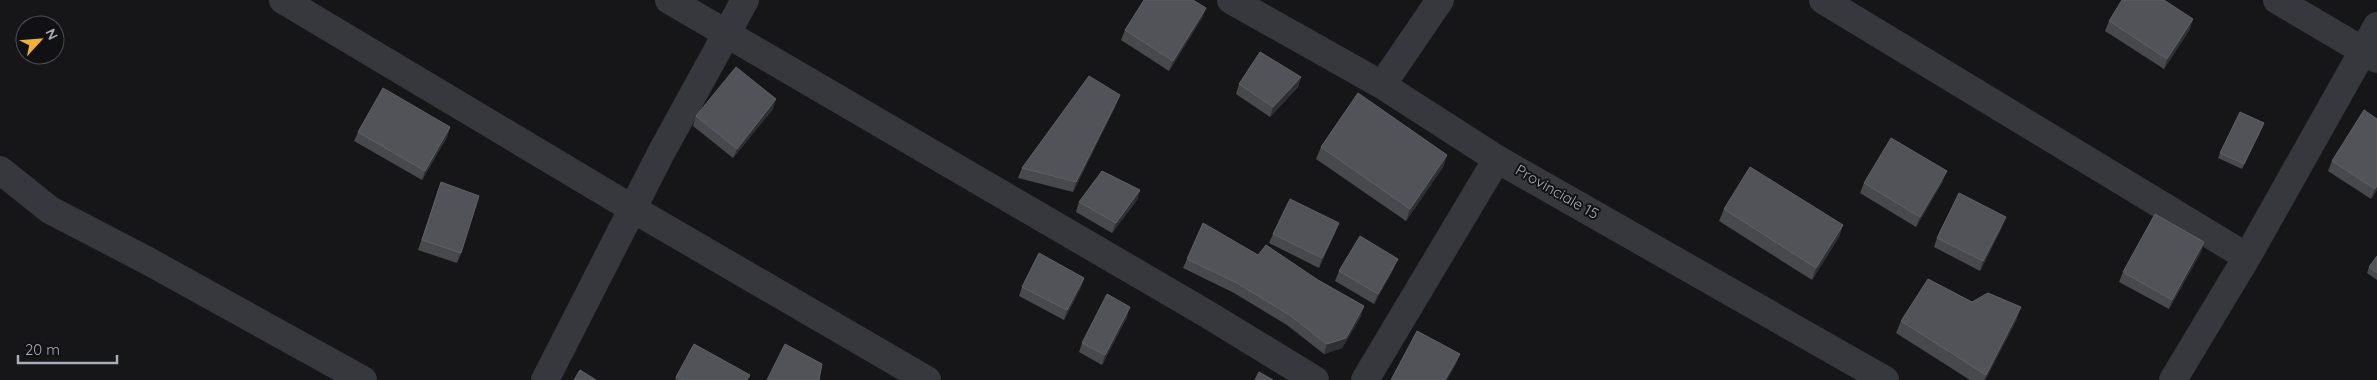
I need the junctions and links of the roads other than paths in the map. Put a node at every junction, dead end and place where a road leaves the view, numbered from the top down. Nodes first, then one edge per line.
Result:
1 (283, 0) edge
2 (669, 0) edge
3 (745, 0) edge
4 (1231, 0) edge
5 (1440, 0) edge
6 (1823, 0) edge
7 (2277, 0) edge
8 (2377, 26) edge
9 (727, 34) junction
10 (2370, 55) edge
11 (1382, 85) junction
12 (1497, 159) junction
13 (0, 170) edge
14 (633, 209) junction
15 (2248, 257) junction
16 (363, 380) edge
17 (545, 380) edge
18 (927, 380) edge
19 (1315, 380) edge
20 (1365, 380) edge
21 (1885, 380) edge
22 (2173, 380) edge

1 - 14 street
2 - 9 street
3 - 9 street
4 - 11 street, Provinciale 15
5 - 11 street
6 - 15 street
7 - 10 street
8 - 10 street
9 - 14 street
9 - 19 street
10 - 15 street
11 - 12 street, Provinciale 15
12 - 20 street
12 - 21 street, Provinciale 15
13 - 16 street
14 - 17 street
14 - 18 street
15 - 22 street

